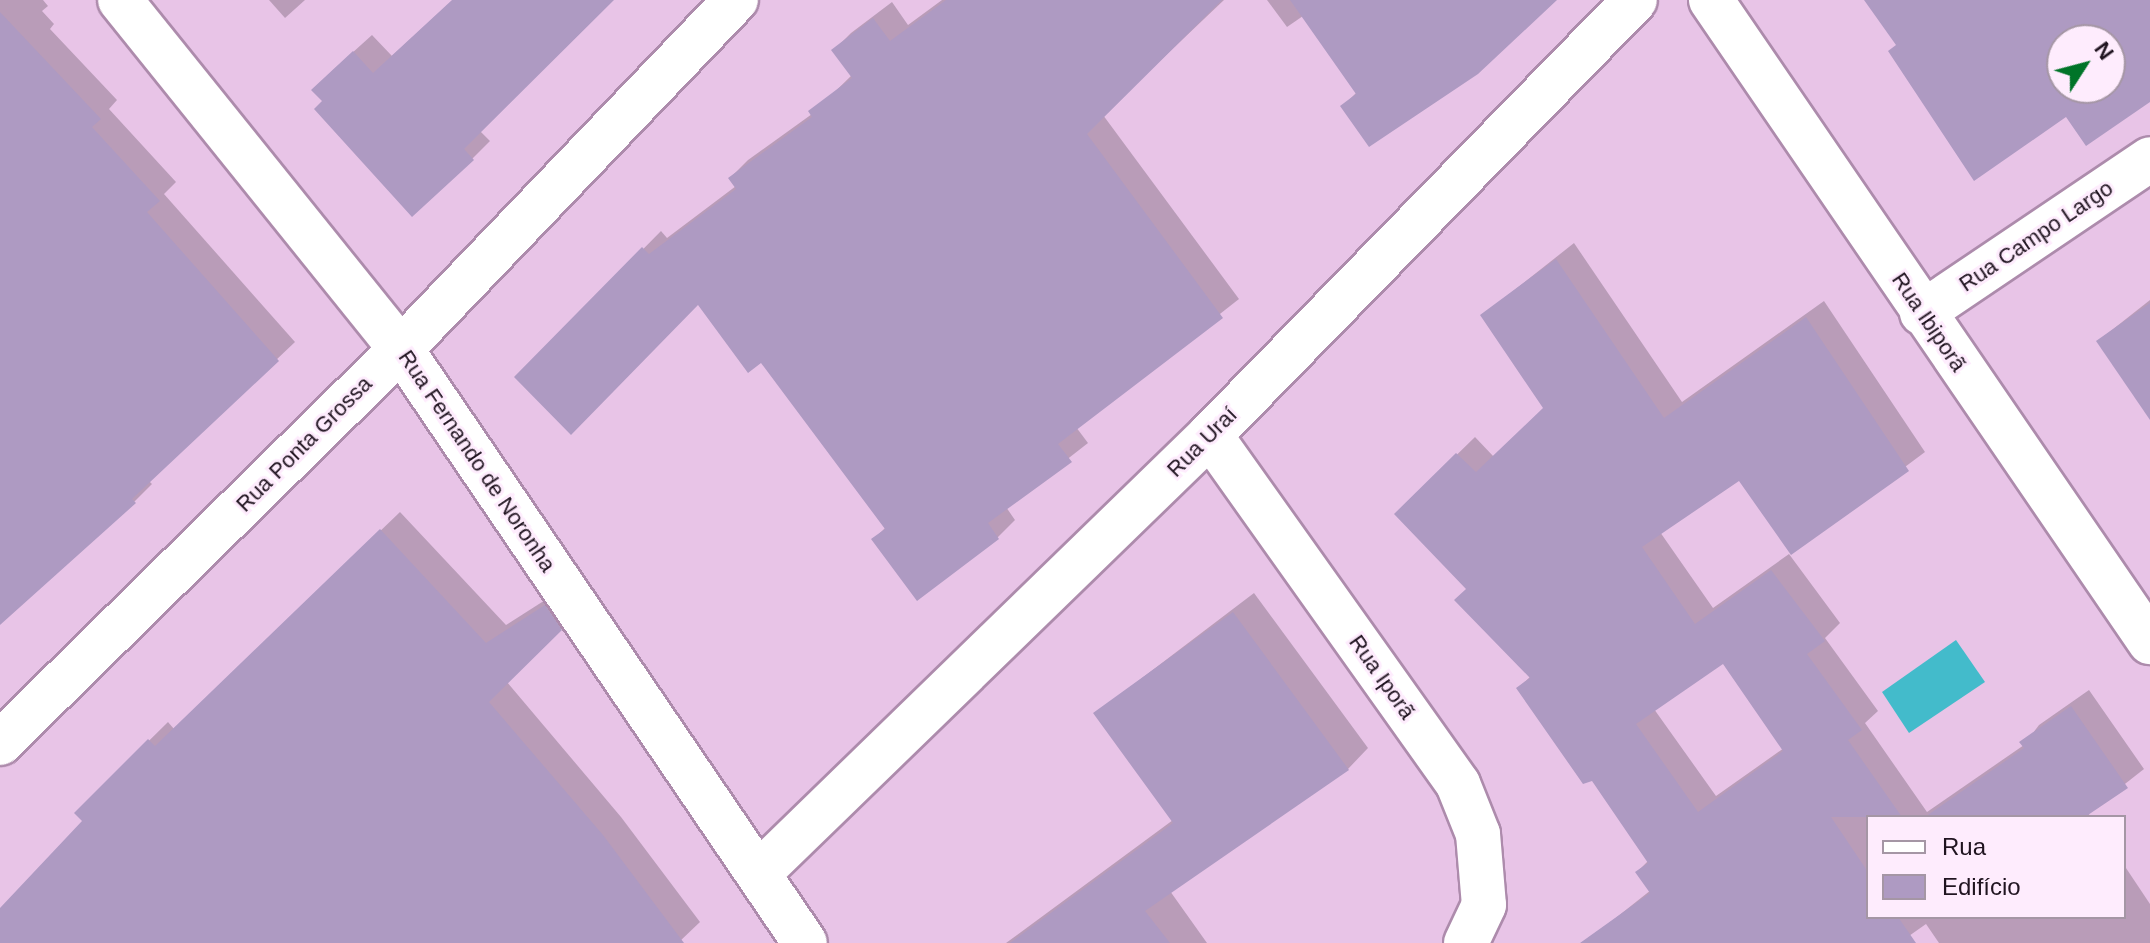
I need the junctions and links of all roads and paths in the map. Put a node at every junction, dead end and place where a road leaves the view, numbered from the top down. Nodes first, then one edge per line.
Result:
1 (120, 0) edge
2 (736, 0) edge
3 (1635, 0) edge
4 (1711, 0) edge
5 (2150, 159) edge
6 (1922, 313) junction
7 (401, 349) junction
8 (1210, 435) junction
9 (2150, 642) edge
10 (0, 743) edge
11 (759, 873) junction
12 (805, 943) edge
13 (1466, 943) edge

1 - 7 street, Rua Fernando de Noronha
2 - 7 street, Rua Ponta Grossa
3 - 8 street, Rua Uraí
4 - 6 street, Rua Ibiporã
5 - 6 street, Rua Campo Largo
6 - 9 street, Rua Ibiporã
7 - 10 street, Rua Ponta Grossa
7 - 11 street, Rua Fernando de Noronha
8 - 11 street, Rua Uraí
8 - 13 street, Rua Iporã
11 - 12 street, Rua Fernando de Noronha

